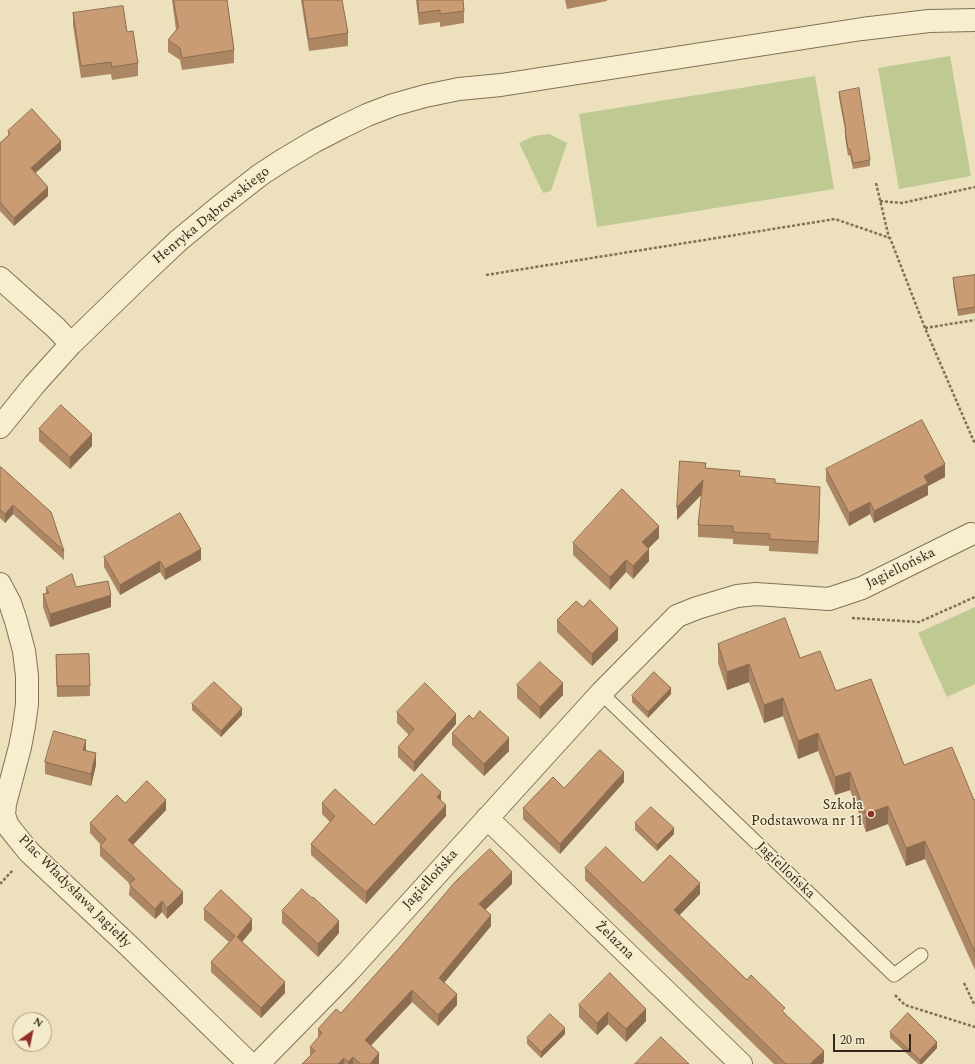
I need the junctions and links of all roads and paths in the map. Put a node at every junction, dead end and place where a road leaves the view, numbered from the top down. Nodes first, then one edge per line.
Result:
1 (975, 20) edge
2 (876, 183) dead end
3 (975, 187) edge
4 (880, 201) junction
5 (890, 238) junction
6 (486, 275) dead end
7 (0, 278) edge
8 (975, 320) edge
9 (925, 328) junction
10 (72, 344) junction
11 (0, 427) edge
12 (975, 444) edge
13 (971, 534) dead end
14 (0, 584) edge
15 (975, 596) edge
16 (850, 618) dead end
17 (601, 693) junction
18 (487, 818) junction
19 (921, 955) dead end
20 (964, 983) dead end
21 (894, 994) dead end
22 (975, 1006) edge
23 (975, 1027) edge
24 (250, 1064) edge
25 (258, 1064) edge
26 (741, 1064) edge

1 - 10 street, Henryka Dąbrowskiego
2 - 4 path
3 - 4 path
4 - 5 path
5 - 6 path
5 - 9 path
7 - 10 street
8 - 9 path
9 - 12 path
10 - 11 street, Henryka Dąbrowskiego
13 - 17 street, Jagiellońska
14 - 24 street, Plac Władysława Jagiełły
15 - 16 path
17 - 18 street, Jagiellońska
17 - 19 lane, Jagiellońska
18 - 25 street, Jagiellońska
18 - 26 street, Żelazna
20 - 22 path
21 - 23 path

